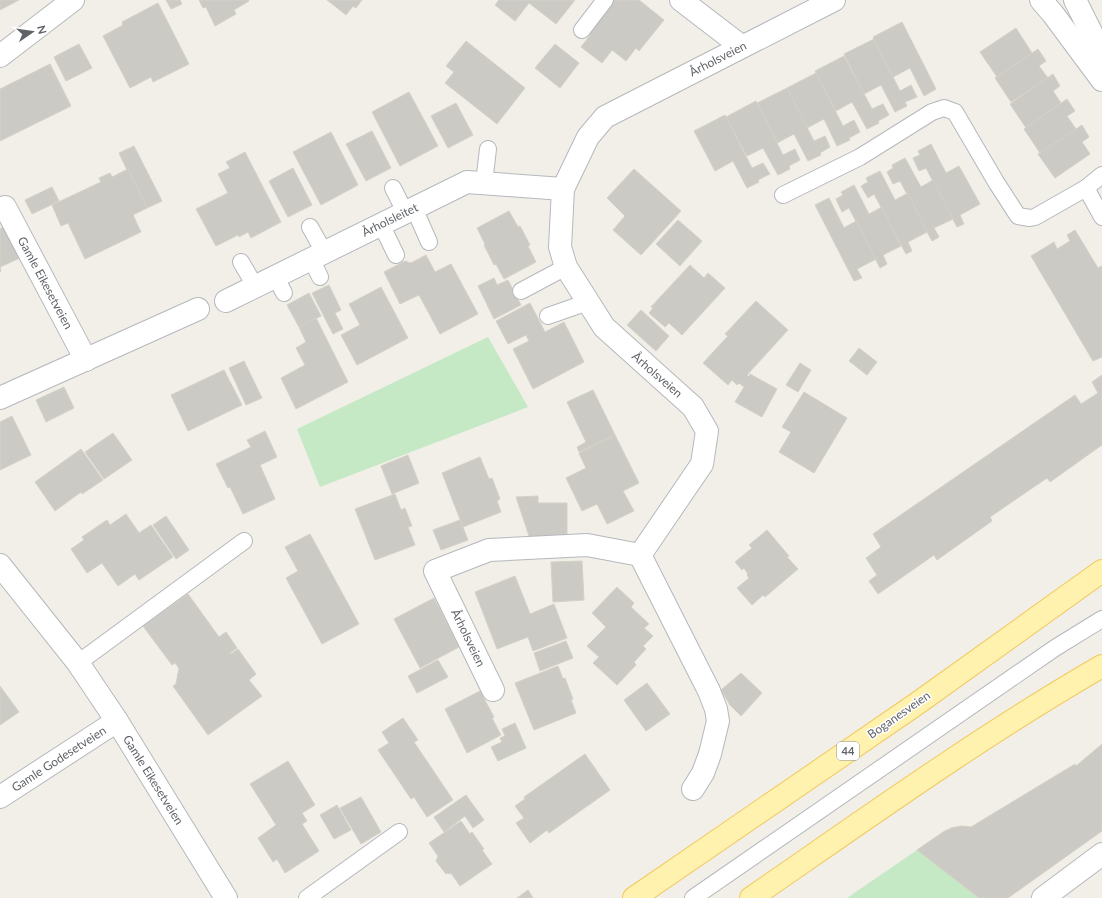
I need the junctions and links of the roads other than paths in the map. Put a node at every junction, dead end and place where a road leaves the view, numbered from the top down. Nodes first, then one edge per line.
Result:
1 (73, 0) edge
2 (605, 0) edge
3 (681, 0) edge
4 (834, 0) edge
5 (1041, 0) edge
6 (1075, 0) edge
7 (582, 30) dead end
8 (741, 46) junction
9 (1102, 54) edge
10 (0, 56) edge
11 (1102, 80) edge
12 (488, 149) dead end
13 (1102, 175) edge
14 (484, 183) junction
15 (393, 188) dead end
16 (1086, 188) junction
17 (563, 190) junction
18 (783, 195) dead end
19 (5, 207) dead end
20 (409, 210) junction
21 (1102, 217) edge
22 (380, 224) junction
23 (310, 227) dead end
24 (429, 242) dead end
25 (396, 255) dead end
26 (241, 262) dead end
27 (318, 262) junction
28 (566, 267) junction
29 (255, 286) junction
30 (521, 292) dead end
31 (226, 301) dead end
32 (588, 302) junction
33 (198, 309) dead end
34 (548, 316) dead end
35 (86, 360) junction
36 (0, 398) edge
37 (244, 541) dead end
38 (640, 555) junction
39 (0, 565) edge
40 (1102, 571) edge
41 (1102, 619) edge
42 (78, 663) junction
43 (1102, 666) edge
44 (493, 690) dead end
45 (117, 722) junction
46 (693, 788) dead end
47 (0, 797) edge
48 (399, 832) dead end
49 (1102, 854) edge
50 (226, 898) edge
51 (307, 898) edge
52 (634, 898) edge
53 (693, 898) edge
54 (751, 898) edge
55 (1043, 898) edge

1 - 10 street
2 - 7 lane
3 - 8 street
4 - 8 street, Årholsveien
5 - 11 street
6 - 9 street
8 - 17 street, Årholsveien
12 - 14 lane
13 - 16 lane
14 - 17 street, Årholsleitet
14 - 20 street, Årholsleitet
15 - 20 lane
16 - 18 lane
16 - 21 lane
17 - 28 street, Årholsveien
19 - 35 street, Gamle Eikesetveien
20 - 22 street, Årholsleitet
20 - 24 lane
22 - 25 lane
22 - 27 street, Årholsleitet
23 - 27 lane
26 - 29 lane
27 - 29 street, Årholsleitet
28 - 30 lane
28 - 32 street, Årholsveien
29 - 31 street, Årholsleitet
32 - 34 lane
32 - 38 street, Årholsveien
33 - 35 street
35 - 36 street
37 - 42 lane
38 - 44 street, Årholsveien
38 - 46 street
39 - 42 street, Gamle Eikesetveien
40 - 52 main road, Boganesveien / 44
41 - 53 lane
42 - 45 street, Gamle Eikesetveien
43 - 54 main road
45 - 47 street, Gamle Godesetveien
45 - 50 street, Gamle Eikesetveien
48 - 51 lane
49 - 55 street

